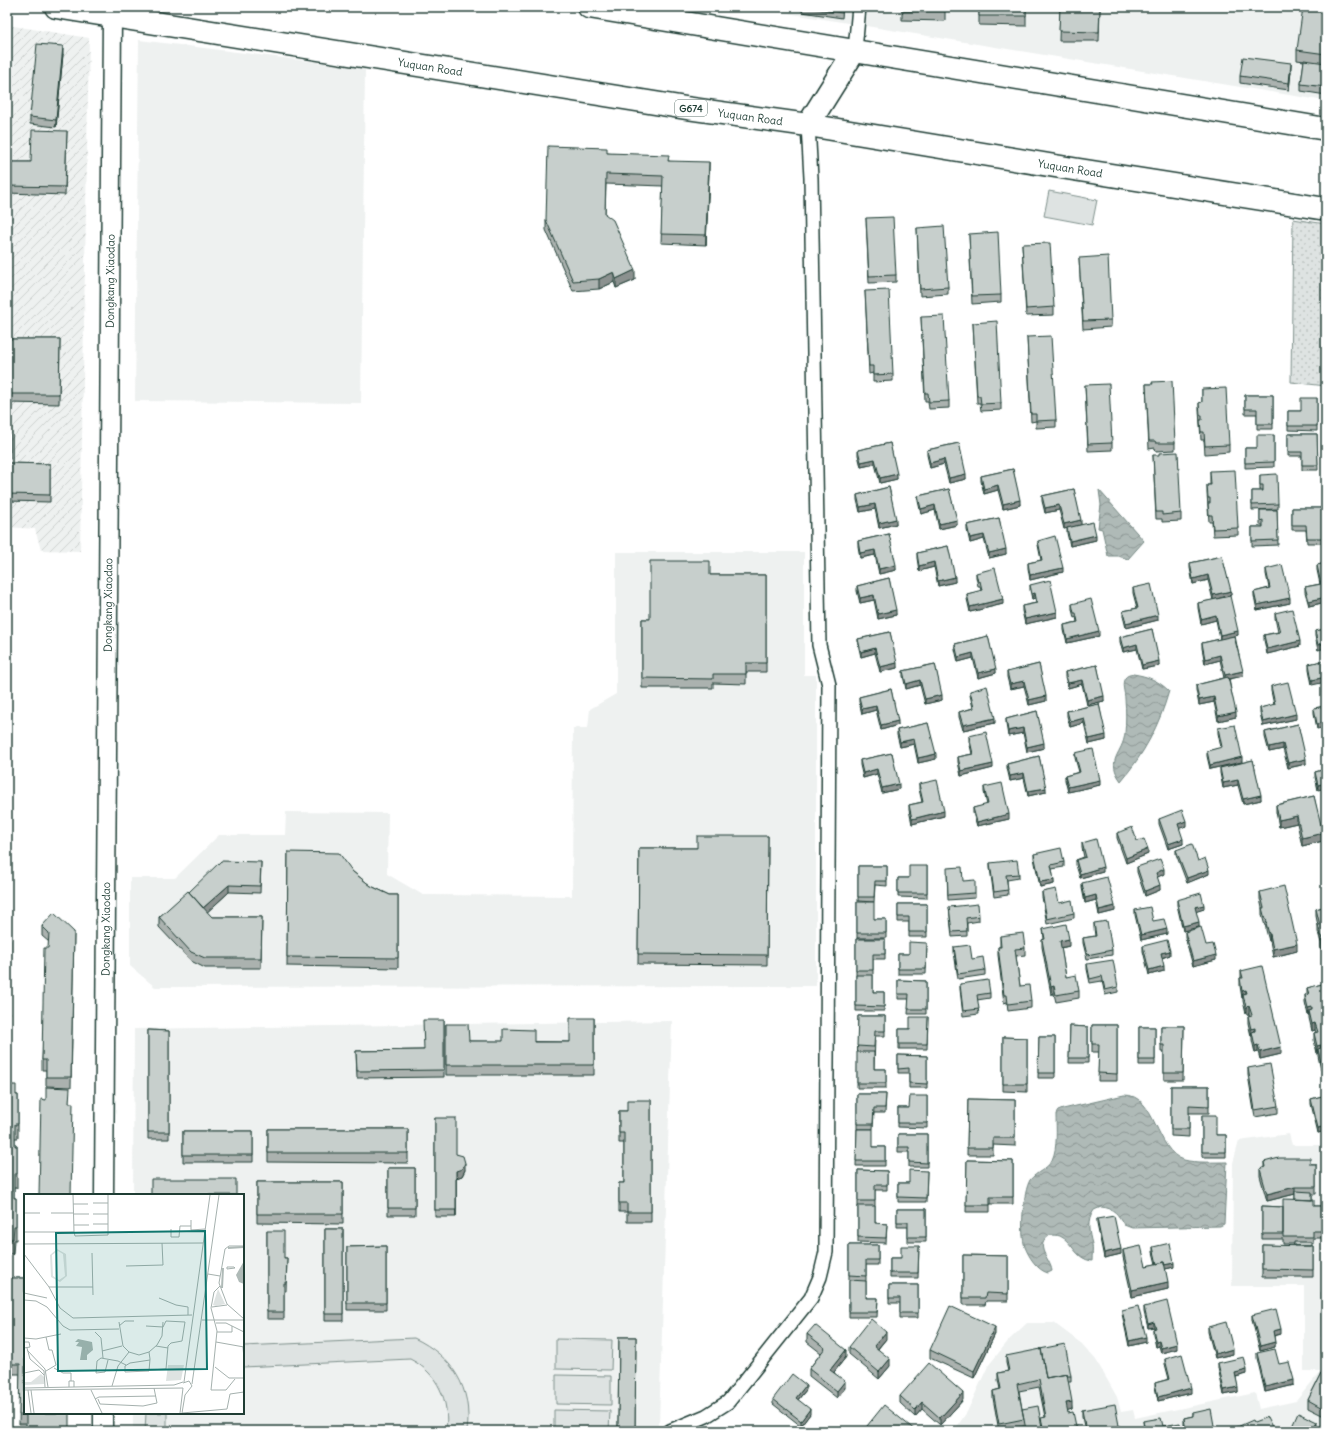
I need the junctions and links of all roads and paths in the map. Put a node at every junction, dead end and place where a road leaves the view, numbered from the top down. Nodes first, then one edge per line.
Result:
1 (56, 7) edge
2 (590, 7) edge
3 (859, 7) edge
4 (112, 16) junction
5 (855, 50) junction
6 (808, 125) junction
7 (1326, 129) edge
8 (1326, 209) edge
9 (104, 1194) edge
10 (103, 1414) edge
11 (103, 1431) edge
12 (670, 1431) edge

1 - 4 highway, Yuquan Road / G674
2 - 5 highway
3 - 5 street
4 - 6 highway, Yuquan Road / G674
4 - 9 street, Dongkang Xiaodao
5 - 6 highway
5 - 7 highway
6 - 8 highway, Yuquan Road / G674
6 - 12 street
10 - 11 street

